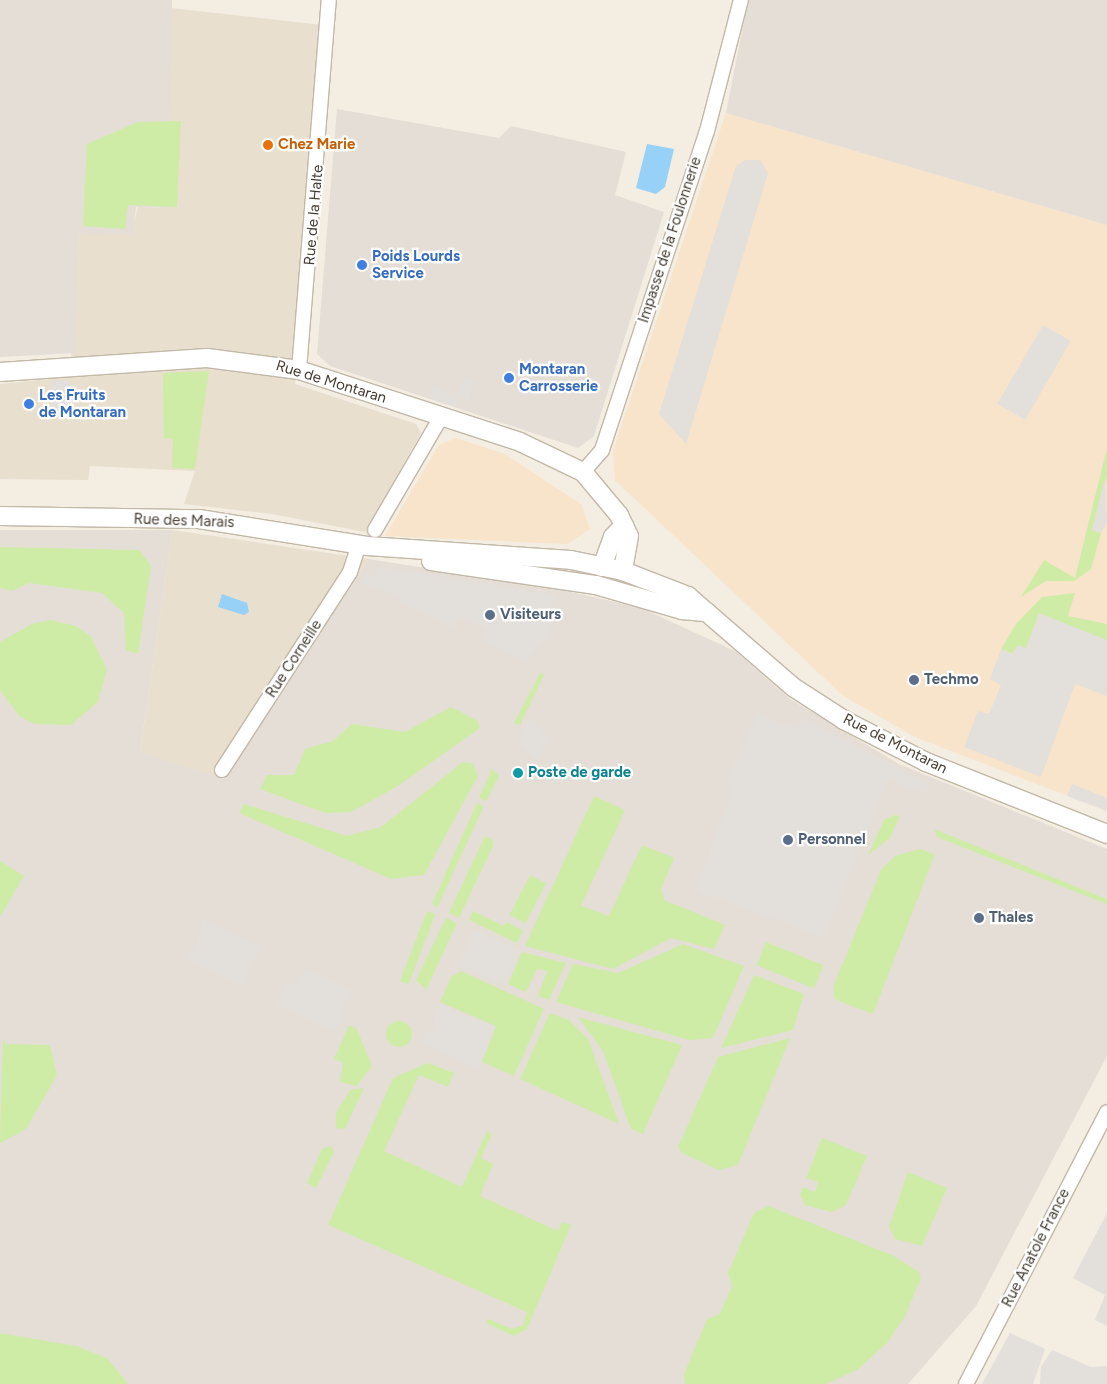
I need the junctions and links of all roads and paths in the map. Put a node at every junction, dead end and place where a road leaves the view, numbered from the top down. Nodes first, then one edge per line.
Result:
1 (329, 0) edge
2 (741, 0) edge
3 (299, 370) junction
4 (0, 372) edge
5 (441, 417) junction
6 (583, 472) junction
7 (0, 516) edge
8 (624, 525) junction
9 (375, 530) dead end
10 (363, 546) junction
11 (571, 560) joint
12 (602, 567) junction
13 (622, 571) junction
14 (564, 579) joint
15 (707, 612) junction
16 (222, 770) dead end
17 (1107, 834) edge
18 (1107, 1112) edge
19 (966, 1384) edge

1 - 3 street, Rue de la Halte
2 - 6 street, Impasse de la Foulonnerie
3 - 4 street, Rue de Montaran
3 - 5 street, Rue de Montaran
5 - 6 street, Rue de Montaran
5 - 9 street
6 - 8 street, Rue de Montaran
7 - 10 street, Rue des Marais
8 - 12 street
8 - 13 street, Rue de Montaran
10 - 11 street, Rue des Marais
10 - 14 street, Rue des Marais
10 - 16 street, Rue Corneille
11 - 12 street, Rue de Montaran
12 - 13 street, Rue de Montaran
13 - 15 street, Rue de Montaran
14 - 15 street, Rue de Montaran
15 - 17 street, Rue de Montaran
18 - 19 street, Rue Anatole France

